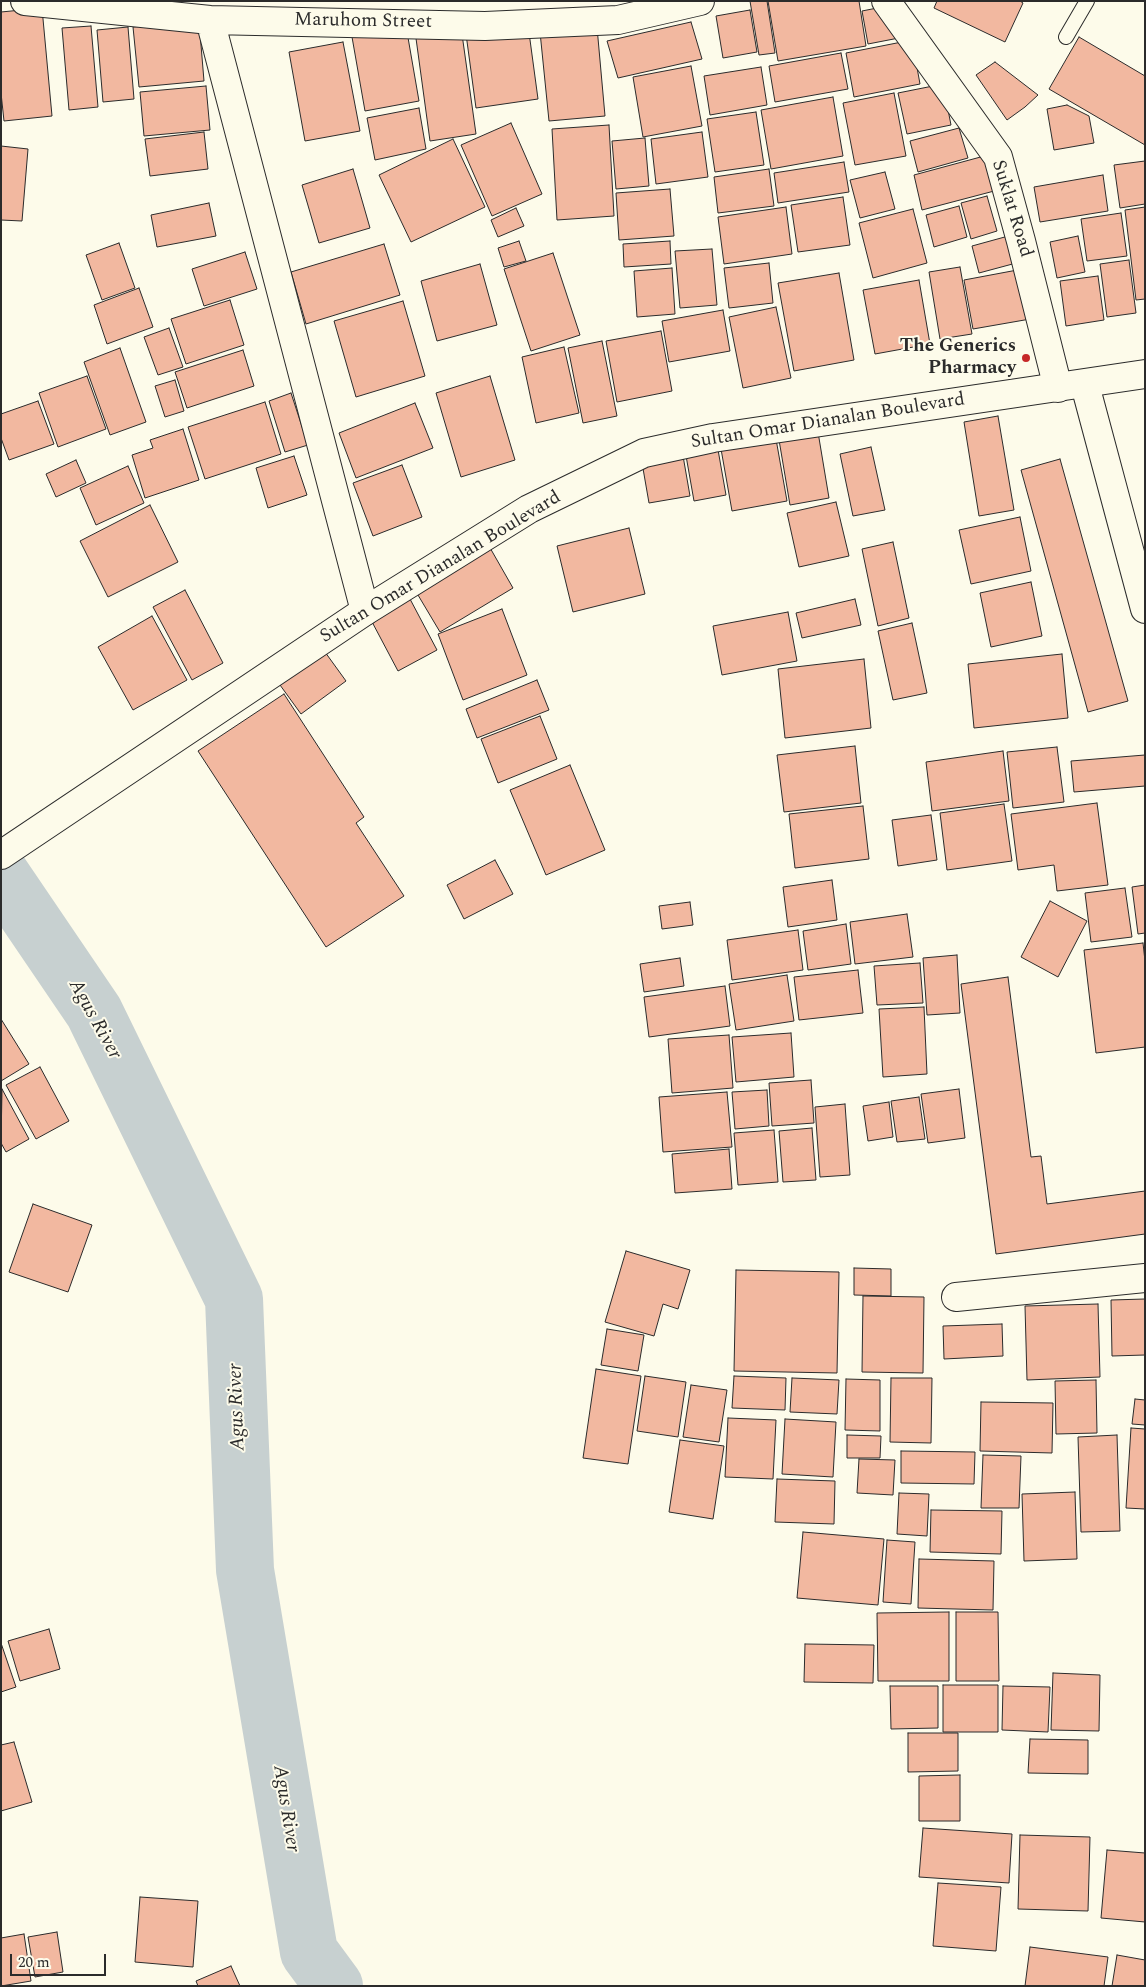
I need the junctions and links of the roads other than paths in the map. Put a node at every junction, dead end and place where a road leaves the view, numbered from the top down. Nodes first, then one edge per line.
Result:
1 (25, 1) edge
2 (700, 1) edge
3 (886, 1) edge
4 (1087, 1) edge
5 (210, 20) junction
6 (1066, 37) dead end
7 (1145, 374) edge
8 (1085, 385) junction
9 (1058, 388) junction
10 (1145, 609) edge
11 (365, 611) junction
12 (1, 855) edge
13 (1145, 1278) edge
14 (956, 1297) dead end

1 - 5 street, Maruhom Street
2 - 5 street, Maruhom Street
3 - 9 street, Suklat Road
4 - 6 lane
5 - 11 street
7 - 8 street, Sultan Omar Dianalan Boulevard
8 - 9 street, Sultan Omar Dianalan Boulevard
8 - 10 street
9 - 11 street, Sultan Omar Dianalan Boulevard
11 - 12 street, Sultan Omar Dianalan Boulevard
13 - 14 street

